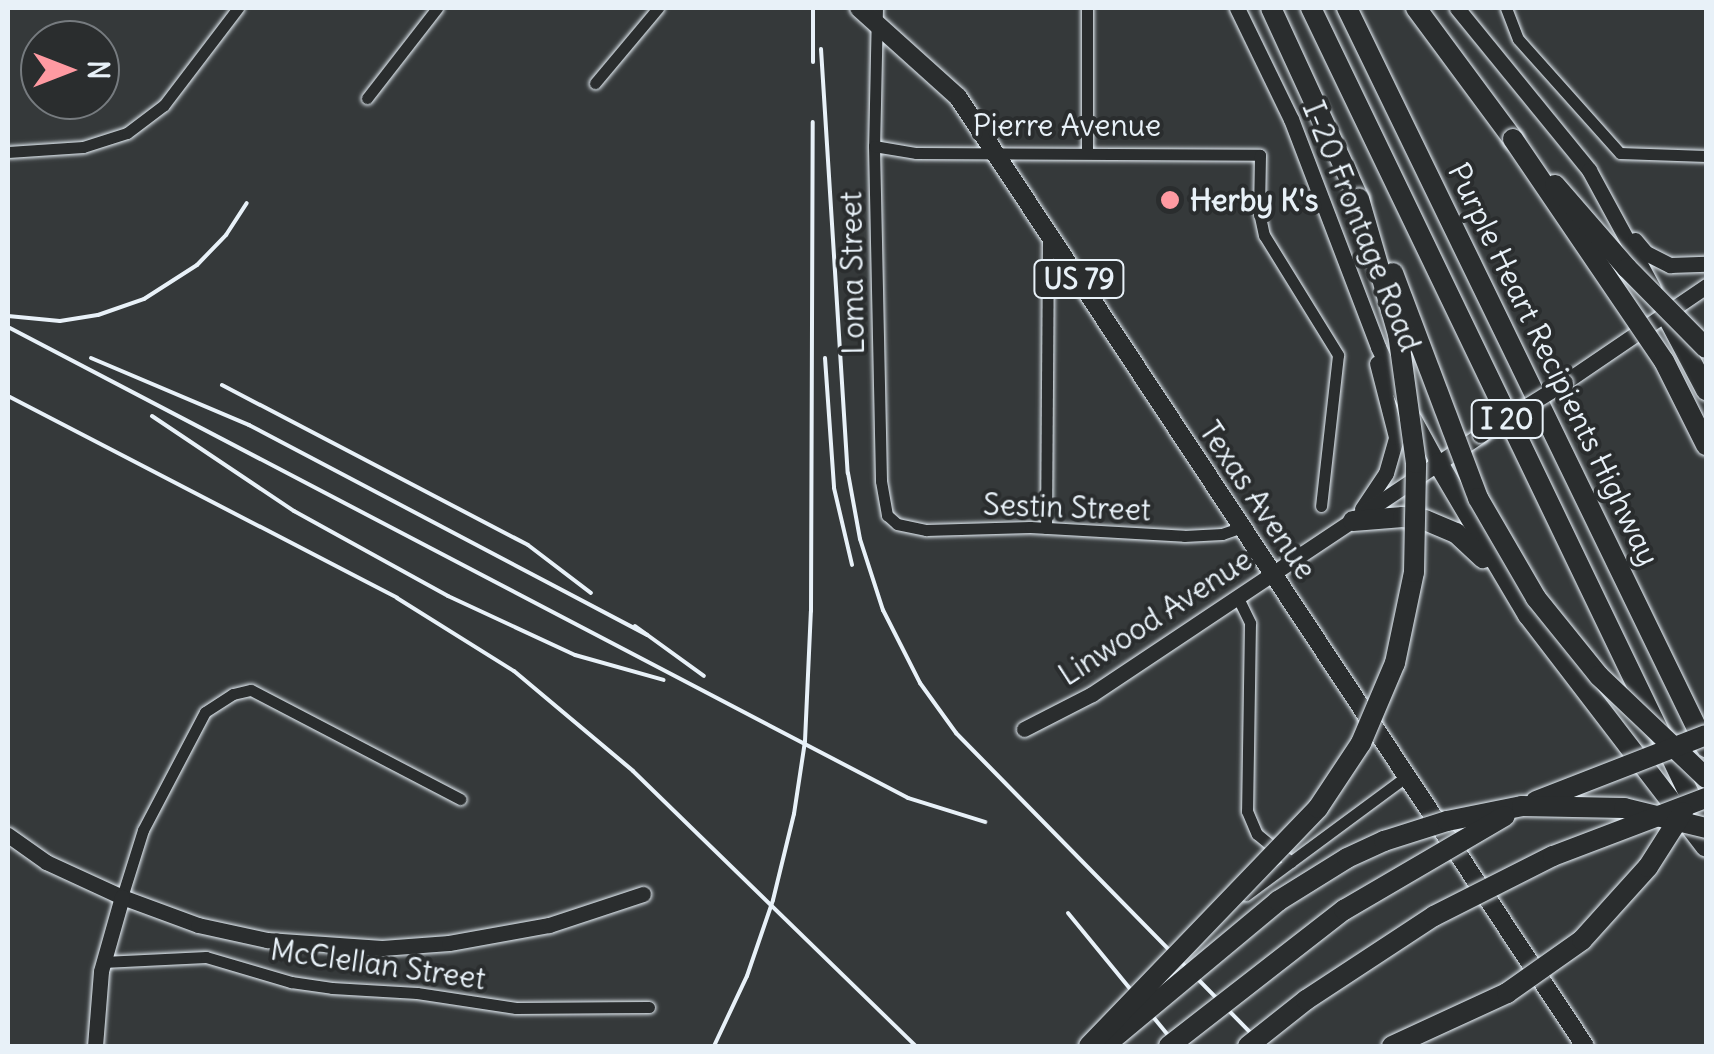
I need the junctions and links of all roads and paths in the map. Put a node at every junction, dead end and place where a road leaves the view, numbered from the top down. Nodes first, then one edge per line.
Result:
1 (238, 8) edge
2 (437, 8) edge
3 (658, 8) edge
4 (859, 8) edge
5 (1086, 8) edge
6 (1237, 8) edge
7 (1271, 8) edge
8 (1311, 8) edge
9 (1348, 8) edge
10 (1416, 8) edge
11 (1457, 8) edge
12 (1506, 8) edge
13 (877, 15) edge
14 (595, 83) dead end
15 (367, 98) dead end
16 (1513, 139) junction
17 (874, 146) junction
18 (8, 152) edge
19 (1087, 152) junction
20 (996, 154) junction
21 (1706, 156) edge
22 (1598, 186) junction
23 (1359, 199) junction
24 (1048, 232) junction
25 (1706, 264) edge
26 (1706, 286) edge
27 (1354, 288) junction
28 (1666, 314) junction
29 (1706, 348) edge
30 (1706, 390) edge
31 (1706, 445) edge
32 (1438, 463) junction
33 (1321, 506) dead end
34 (891, 520) joint
35 (1354, 521) junction
36 (1242, 527) junction
37 (1046, 528) junction
38 (1274, 574) junction
39 (1504, 581) junction
40 (1238, 598) junction
41 (1024, 729) dead end
42 (1706, 734) edge
43 (1706, 748) edge
44 (1706, 758) edge
45 (1408, 776) junction
46 (1706, 778) edge
47 (1706, 798) edge
48 (460, 799) dead end
49 (1706, 828) edge
50 (8, 835) edge
51 (1706, 847) edge
52 (1291, 862) junction
53 (643, 894) dead end
54 (1246, 895) dead end
55 (122, 897) junction
56 (103, 962) junction
57 (649, 1007) dead end
58 (95, 1046) edge
59 (1089, 1046) edge
60 (1104, 1046) edge
61 (1169, 1046) edge
62 (1248, 1046) edge
63 (1392, 1046) edge
64 (1585, 1046) edge

1 - 18 street
2 - 15 street
3 - 14 street
4 - 13 main road, Texas Avenue / US 79
5 - 19 street
6 - 27 main road, I-20 Frontage Road
7 - 23 highway
8 - 49 highway, Purple Heart Recipients Highway / I 20
9 - 43 highway, Purple Heart Recipients Highway / I 20
10 - 16 highway
11 - 22 main road
12 - 21 street
13 - 17 street, Loma Street
13 - 20 main road, Texas Avenue / US 79
16 - 29 highway, bridge
16 - 31 highway, bridge
17 - 20 street, Pierre Avenue
17 - 34 street, Loma Street
19 - 20 street, Pierre Avenue
19 - 33 street, Pierre Avenue
20 - 24 main road, Texas Avenue / US 79
22 - 25 main road
22 - 28 main road
23 - 46 highway, bridge
23 - 59 highway, bridge
24 - 36 main road, Texas Avenue / US 79
24 - 37 street
26 - 28 main road
27 - 32 main road, I-20 Frontage Road
27 - 35 main road
28 - 30 highway
28 - 32 main road, Linwood Avenue, bridge
32 - 35 main road, Linwood Avenue
32 - 39 highway
34 - 37 street, Sestin Street
35 - 38 main road, Linwood Avenue
35 - 39 highway
36 - 37 street, Sestin Street
36 - 38 main road, Texas Avenue / US 79
38 - 40 main road, Linwood Avenue
38 - 45 main road, Texas Avenue / US 79
39 - 51 highway
40 - 41 main road, Linwood Avenue
40 - 52 street
42 - 61 highway, bridge
44 - 63 highway, bridge
45 - 52 street
45 - 64 main road, Texas Avenue / US 79
47 - 62 highway, bridge
48 - 55 street
49 - 60 highway, bridge
50 - 55 main road
52 - 54 street
53 - 55 main road
55 - 56 main road
56 - 57 street, McClellan Street
56 - 58 main road

